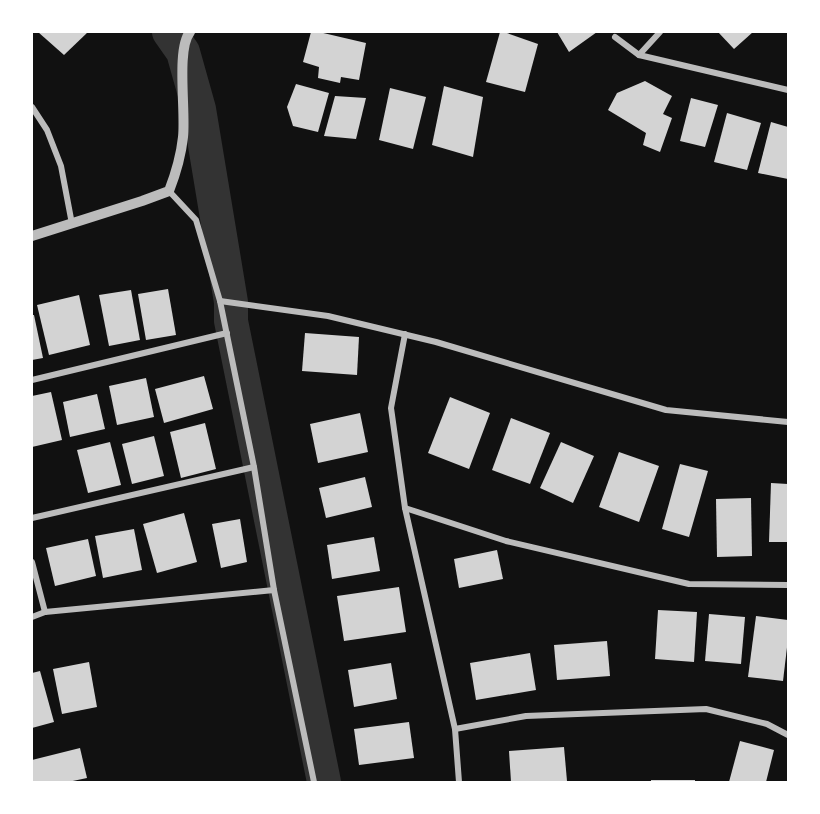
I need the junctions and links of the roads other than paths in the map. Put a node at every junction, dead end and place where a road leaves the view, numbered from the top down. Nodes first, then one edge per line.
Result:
1 (190, 32) edge
2 (660, 32) edge
3 (615, 37) dead end
4 (639, 55) junction
5 (789, 90) edge
6 (32, 107) edge
7 (169, 191) junction
8 (72, 224) junction
9 (32, 236) edge
10 (220, 300) junction
11 (227, 333) junction
12 (405, 334) junction
13 (32, 380) edge
14 (789, 422) edge
15 (254, 467) junction
16 (405, 508) junction
17 (32, 518) edge
18 (32, 562) edge
19 (789, 585) edge
20 (274, 590) junction
21 (45, 612) junction
22 (32, 617) edge
23 (455, 729) junction
24 (789, 735) edge
25 (314, 783) edge
26 (459, 783) edge

1 - 7 street
2 - 4 street
3 - 4 street
4 - 5 street
6 - 8 street
7 - 8 street
7 - 10 street
8 - 9 street
10 - 11 street
10 - 12 street
11 - 13 street
11 - 15 street
12 - 14 street
12 - 16 street
15 - 17 street
15 - 20 street
16 - 19 street
16 - 23 street
18 - 21 street
20 - 21 street
20 - 25 street
21 - 22 street
23 - 24 street
23 - 26 street

